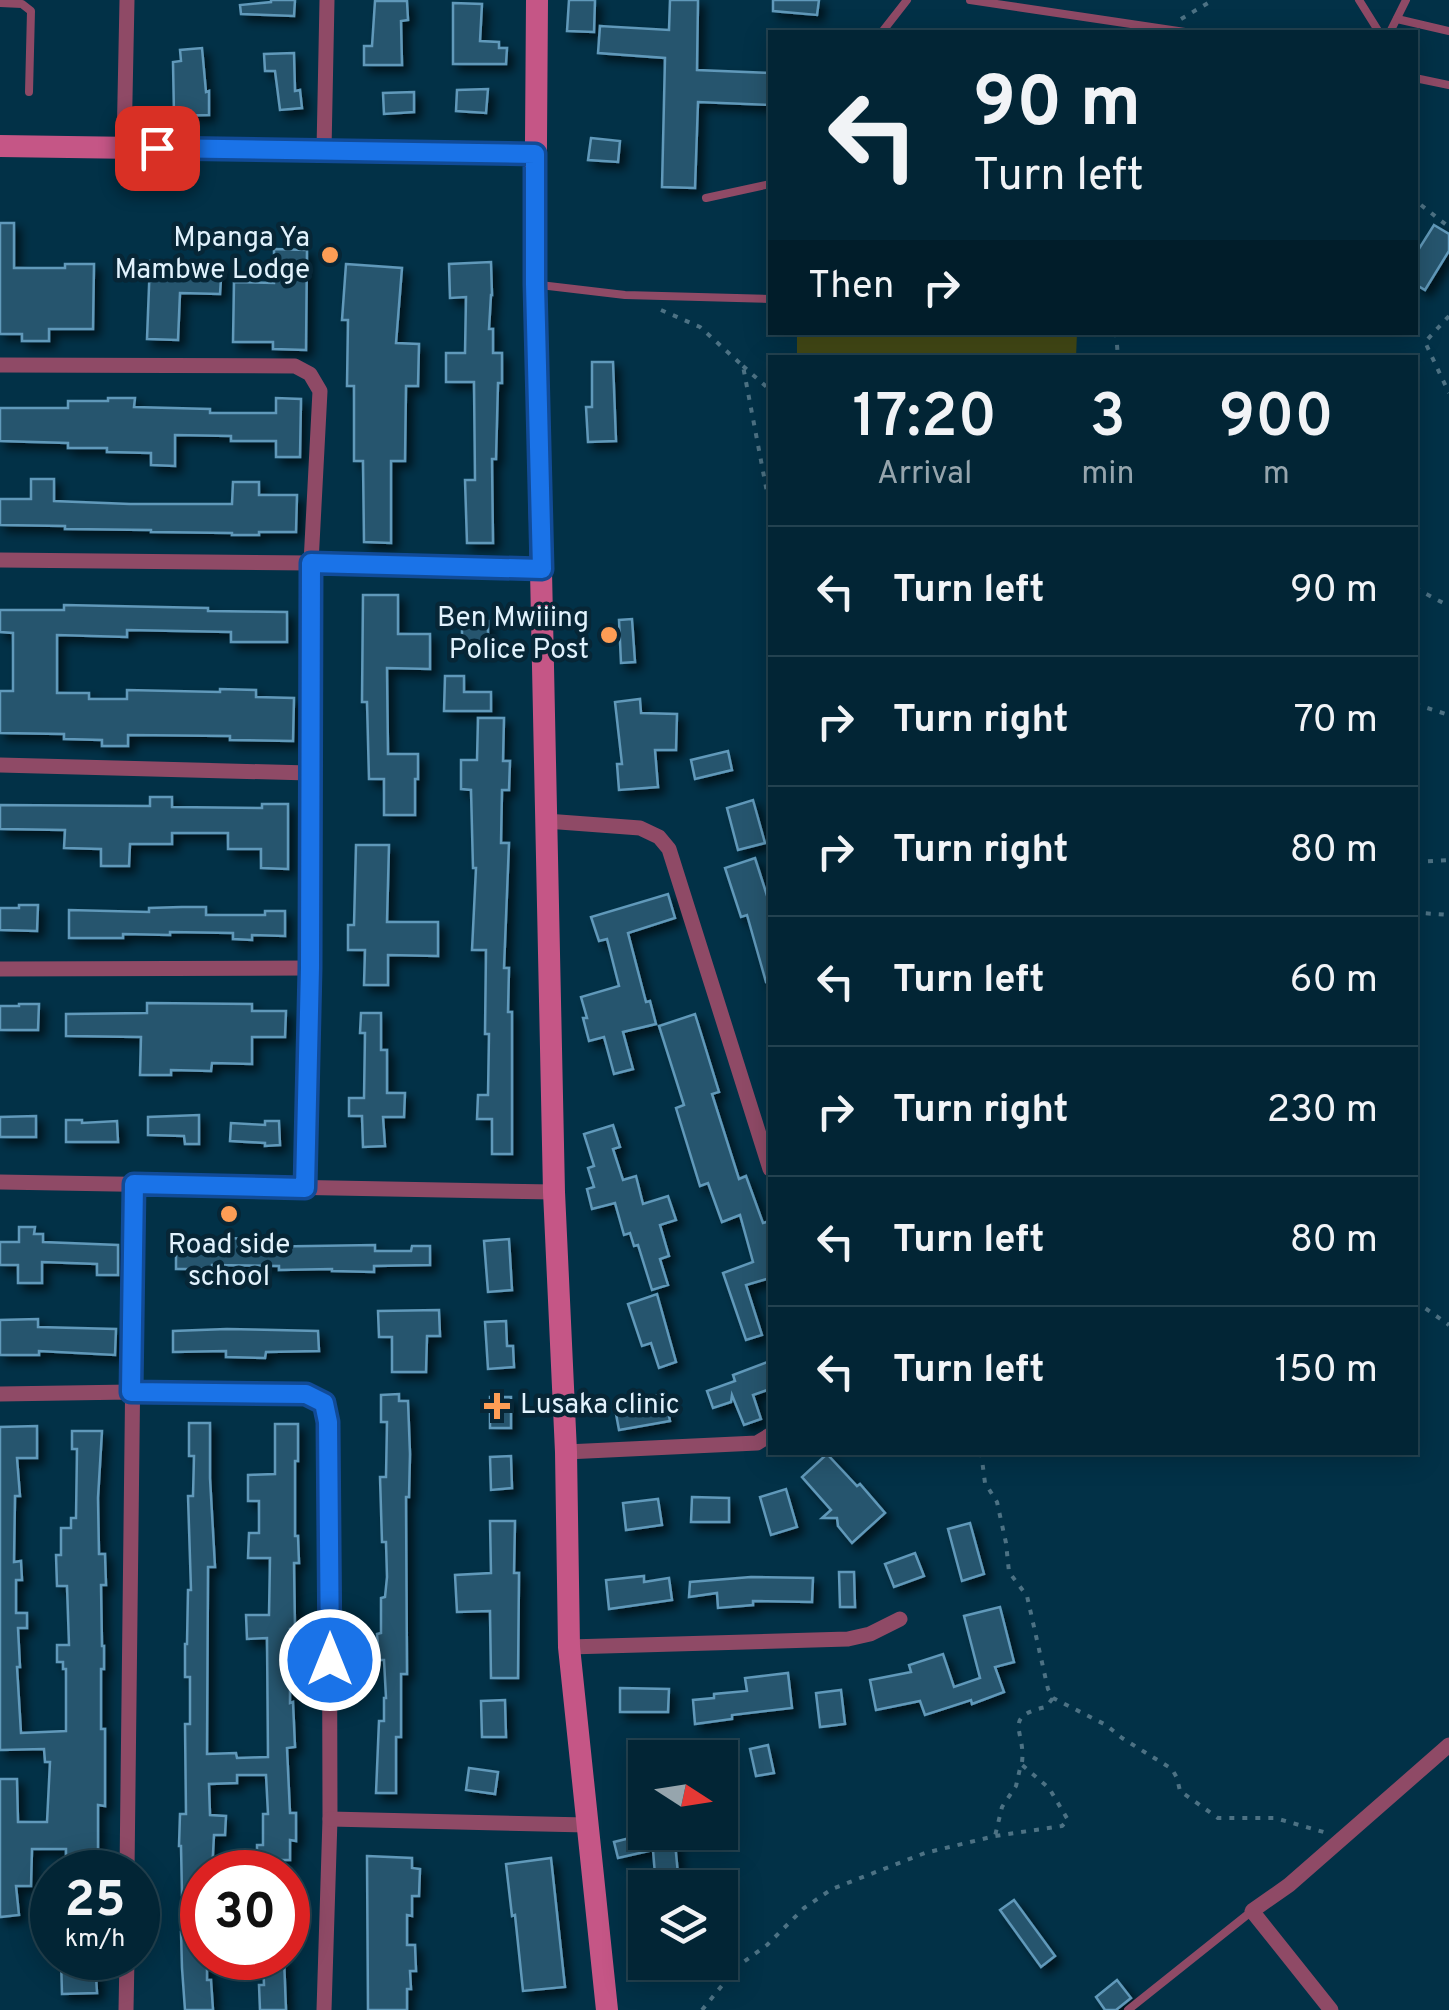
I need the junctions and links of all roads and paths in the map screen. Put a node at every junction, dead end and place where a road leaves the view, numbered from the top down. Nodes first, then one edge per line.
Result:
1 (126, 0) edge
2 (327, 0) edge
3 (537, 0) edge
4 (907, 0) edge
5 (970, 0) edge
6 (1213, 0) edge
7 (1359, 0) edge
8 (1406, 0) edge
9 (0, 3) edge
10 (1396, 20) junction
11 (1110, 21) junction
12 (1164, 28) junction
13 (884, 30) edge
14 (1108, 30) edge
15 (1174, 30) edge
16 (1378, 30) edge
17 (1391, 30) edge
18 (1449, 32) edge
19 (1418, 79) edge
20 (1449, 85) edge
21 (29, 92) dead end
22 (0, 146) edge
23 (124, 147) junction
24 (324, 150) junction
25 (535, 154) junction
26 (768, 184) edge
27 (706, 198) dead end
28 (1420, 205) dead end
29 (1449, 227) edge
30 (535, 284) junction
31 (625, 295) junction
32 (768, 300) edge
33 (1449, 316) edge
34 (0, 365) edge
35 (743, 366) junction
36 (768, 388) edge
37 (1449, 393) edge
38 (768, 497) edge
39 (0, 560) edge
40 (311, 563) junction
41 (542, 569) junction
42 (1418, 590) edge
43 (1449, 606) edge
44 (1418, 705) edge
45 (1449, 715) edge
46 (0, 764) edge
47 (309, 772) junction
48 (546, 821) junction
49 (1449, 860) edge
50 (1418, 862) edge
51 (1418, 910) edge
52 (1449, 914) edge
53 (310, 968) junction
54 (0, 969) edge
55 (768, 1162) edge
56 (0, 1182) edge
57 (134, 1184) junction
58 (305, 1188) junction
59 (554, 1192) junction
60 (1418, 1304) edge
61 (1449, 1325) edge
62 (131, 1392) junction
63 (0, 1394) edge
64 (768, 1436) edge
65 (566, 1452) junction
66 (981, 1455) edge
67 (900, 1618) dead end
68 (569, 1647) junction
69 (1053, 1698) junction
70 (1449, 1746) edge
71 (1021, 1764) junction
72 (330, 1819) junction
73 (587, 1825) junction
74 (1346, 1834) junction
75 (994, 1836) junction
76 (128, 1850) edge
77 (1252, 1911) junction
78 (127, 1980) edge
79 (126, 2010) edge
80 (324, 2010) edge
81 (606, 2010) edge
82 (702, 2010) edge
83 (1128, 2010) edge
84 (1332, 2010) edge

1 - 23 street
2 - 24 street
3 - 25 main road
4 - 13 lane
5 - 11 lane
6 - 12 path
7 - 16 lane
8 - 10 lane
9 - 21 lane
10 - 17 lane
10 - 18 lane
11 - 12 lane
11 - 14 lane
12 - 15 lane
19 - 20 lane
22 - 23 main road
23 - 24 main road
24 - 25 main road
25 - 30 main road
26 - 27 lane
28 - 29 path
30 - 31 lane
30 - 41 main road
31 - 32 lane
31 - 35 path
33 - 37 path
34 - 40 street
35 - 36 path
35 - 38 path
39 - 40 street
40 - 41 street
40 - 47 street
41 - 48 main road
42 - 43 path
44 - 45 path
46 - 47 street
47 - 53 street
48 - 55 street
48 - 59 main road
49 - 50 path
51 - 52 path
53 - 54 street
53 - 58 street
56 - 57 street
57 - 58 street
57 - 62 street
58 - 59 street
59 - 65 main road
60 - 61 path
62 - 63 street
62 - 72 street
62 - 76 street
64 - 65 street
65 - 68 main road
66 - 69 path
67 - 68 street
68 - 73 main road
69 - 71 path
69 - 74 path
70 - 74 street
71 - 75 path
71 - 75 path
72 - 73 street
72 - 80 street
73 - 81 main road
74 - 77 street
75 - 82 path
77 - 83 lane
77 - 84 street
78 - 79 street

